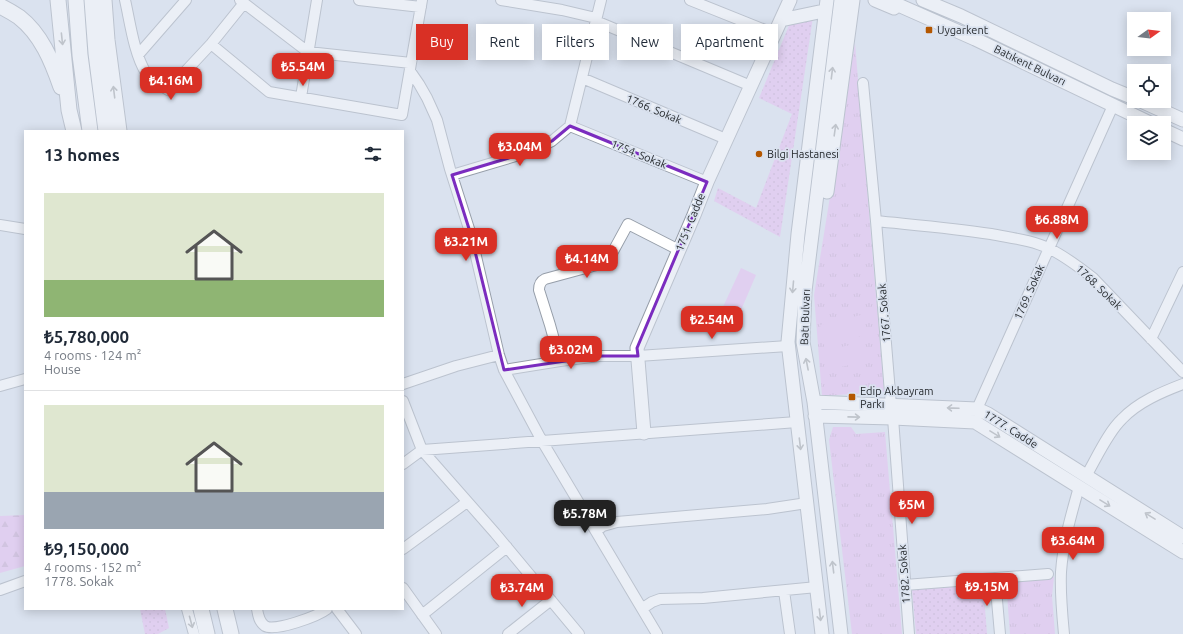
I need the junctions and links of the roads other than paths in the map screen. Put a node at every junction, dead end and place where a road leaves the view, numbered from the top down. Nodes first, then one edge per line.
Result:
1 (58, 0) edge
2 (76, 0) edge
3 (92, 0) edge
4 (104, 0) edge
5 (125, 0) edge
6 (186, 0) edge
7 (317, 0) edge
8 (359, 0) edge
9 (501, 0) edge
10 (601, 0) edge
11 (690, 0) edge
12 (790, 0) edge
13 (827, 0) edge
14 (841, 0) edge
15 (853, 0) edge
16 (863, 0) edge
17 (875, 0) edge
18 (887, 0) edge
19 (923, 0) edge
20 (945, 0) edge
21 (242, 2) edge
22 (422, 4) edge
23 (563, 5) edge
24 (0, 6) edge
25 (820, 6) edge
26 (596, 19) junction
27 (781, 20) junction
28 (750, 24) edge
29 (778, 27) edge
30 (211, 44) junction
31 (308, 52) junction
32 (138, 56) junction
33 (763, 60) edge
34 (411, 67) junction
35 (582, 78) junction
36 (863, 83) dead end
37 (751, 86) junction
38 (1127, 87) edge
39 (1127, 95) edge
40 (301, 97) junction
41 (1159, 108) edge
42 (69, 110) junction
43 (1111, 110) junction
44 (1128, 112) junction
45 (1136, 116) edge
46 (1183, 120) edge
47 (570, 126) junction
48 (74, 130) edge
49 (90, 130) edge
50 (106, 130) edge
51 (119, 130) edge
52 (1171, 133) edge
53 (726, 139) junction
54 (1183, 139) edge
55 (452, 175) junction
56 (707, 182) junction
57 (876, 221) junction
58 (0, 225) edge
59 (24, 229) edge
60 (1049, 248) junction
61 (679, 250) junction
62 (794, 265) junction
63 (1183, 272) edge
64 (805, 291) junction
65 (1151, 339) junction
66 (788, 346) junction
67 (499, 355) junction
68 (638, 356) junction
69 (560, 361) junction
70 (504, 370) junction
71 (1183, 372) edge
72 (24, 379) edge
73 (404, 384) edge
74 (1183, 384) edge
75 (0, 386) edge
76 (814, 402) junction
77 (404, 404) edge
78 (976, 409) junction
79 (892, 412) junction
80 (815, 416) junction
81 (797, 422) junction
82 (644, 433) junction
83 (542, 441) junction
84 (422, 450) junction
85 (404, 463) edge
86 (1083, 481) junction
87 (467, 502) junction
88 (807, 503) junction
89 (596, 531) junction
90 (1183, 537) edge
91 (506, 547) junction
92 (404, 549) edge
93 (1183, 552) edge
94 (1048, 574) dead end
95 (995, 578) junction
96 (24, 581) edge
97 (905, 585) junction
98 (816, 587) junction
99 (404, 589) edge
100 (0, 590) edge
101 (784, 591) junction
102 (551, 600) junction
103 (642, 608) junction
104 (187, 610) edge
105 (201, 610) edge
106 (225, 610) edge
107 (257, 610) edge
108 (325, 610) edge
109 (338, 610) edge
110 (422, 615) junction
111 (430, 632) edge
112 (194, 634) edge
113 (207, 634) edge
114 (231, 634) edge
115 (356, 634) edge
116 (508, 634) edge
117 (579, 634) edge
118 (658, 634) edge
119 (790, 634) edge
120 (822, 634) edge
121 (841, 634) edge
122 (909, 634) edge
123 (1000, 634) edge
124 (1064, 634) edge

1 -> 42 highway
2 - 49 highway
3 - 50 highway
51 -> 4 highway
5 - 32 street
6 - 32 street
7 - 31 street
8 - 22 street
9 - 23 street
10 - 26 street
11 - 28 street
12 - 27 main road, 1751. Cadde
13 - 62 main road, Batı Bulvarı
64 -> 14 main road, Batı Bulvarı
15 - 16 main road
64 -> 15 main road
17 - 43 main road
18 - 44 main road, Batıkent Bulvarı
19 - 39 main road, Batıkent Bulvarı
20 - 38 main road
21 - 30 street
21 - 31 street
22 - 34 street
23 - 26 street
24 - 42 highway
25 - 27 main road
25 - 62 main road
26 - 35 street
26 - 37 street
27 - 29 main road, 1751. Cadde
30 - 32 street
30 - 40 street
31 - 34 street
31 - 40 street
33 - 37 main road, 1751. Cadde
34 - 40 street
34 - 55 street
35 - 47 street
35 - 53 street, 1766. Sokak
36 - 57 street, 1767. Sokak
37 - 53 main road, 1751. Cadde
41 - 46 main road
42 - 48 highway
43 - 44 main road
43 - 60 street, 1769. Sokak
44 - 45 main road, Batıkent Bulvarı
47 - 55 street
47 - 56 street, 1754. Sokak
52 - 54 main road
53 - 56 main road, 1751. Cadde
55 - 67 street
56 - 61 main road, 1751. Cadde
57 - 60 street, 1768. Sokak
57 - 79 street, 1767. Sokak
58 - 59 street
60 - 65 street, 1768. Sokak
60 - 78 street, 1769. Sokak
61 - 68 main road, 1751. Cadde
61 - 69 street
62 -> 66 main road, Batı Bulvarı
63 - 65 street
76 -> 64 main road, Batı Bulvarı
65 - 71 street, 1768. Sokak
66 - 68 street
66 - 81 main road, Batı Bulvarı
67 - 70 street
67 - 73 street
68 - 69 street
68 - 82 main road, 1751. Cadde
69 - 70 street
70 - 83 street
72 - 75 street
74 - 86 street
76 - 79 main road, 1777. Cadde
76 - 80 main road, Batı Bulvarı
77 - 84 street
78 -> 79 main road, 1777. Cadde
78 - 86 main road, 1777. Cadde
80 -> 79 main road, 1777. Cadde
79 -> 86 main road, 1777. Cadde
79 - 97 street, 1782. Sokak
121 -> 80 main road, Batı Bulvarı
81 - 82 street
81 -> 88 main road, Batı Bulvarı
82 - 83 street
83 - 84 street
83 - 89 street
84 - 85 street
84 - 87 street
90 -> 86 main road, 1777. Cadde
86 -> 93 main road, 1777. Cadde
86 - 124 street
87 - 91 street
87 - 92 street
88 - 89 street
88 - 98 main road, Batı Bulvarı
89 - 103 street
91 - 102 street
91 - 110 street
94 - 95 street
95 - 97 street
95 - 123 street
96 - 100 street
97 - 122 street, 1782. Sokak
98 - 101 street
98 -> 120 main road, Batı Bulvarı
99 - 110 street
101 - 103 street
101 - 119 street
102 - 116 street
102 - 117 street
103 - 118 street
104 -> 112 street
105 - 113 highway
106 - 114 highway
107 - 108 street
109 - 115 street
110 - 111 street

